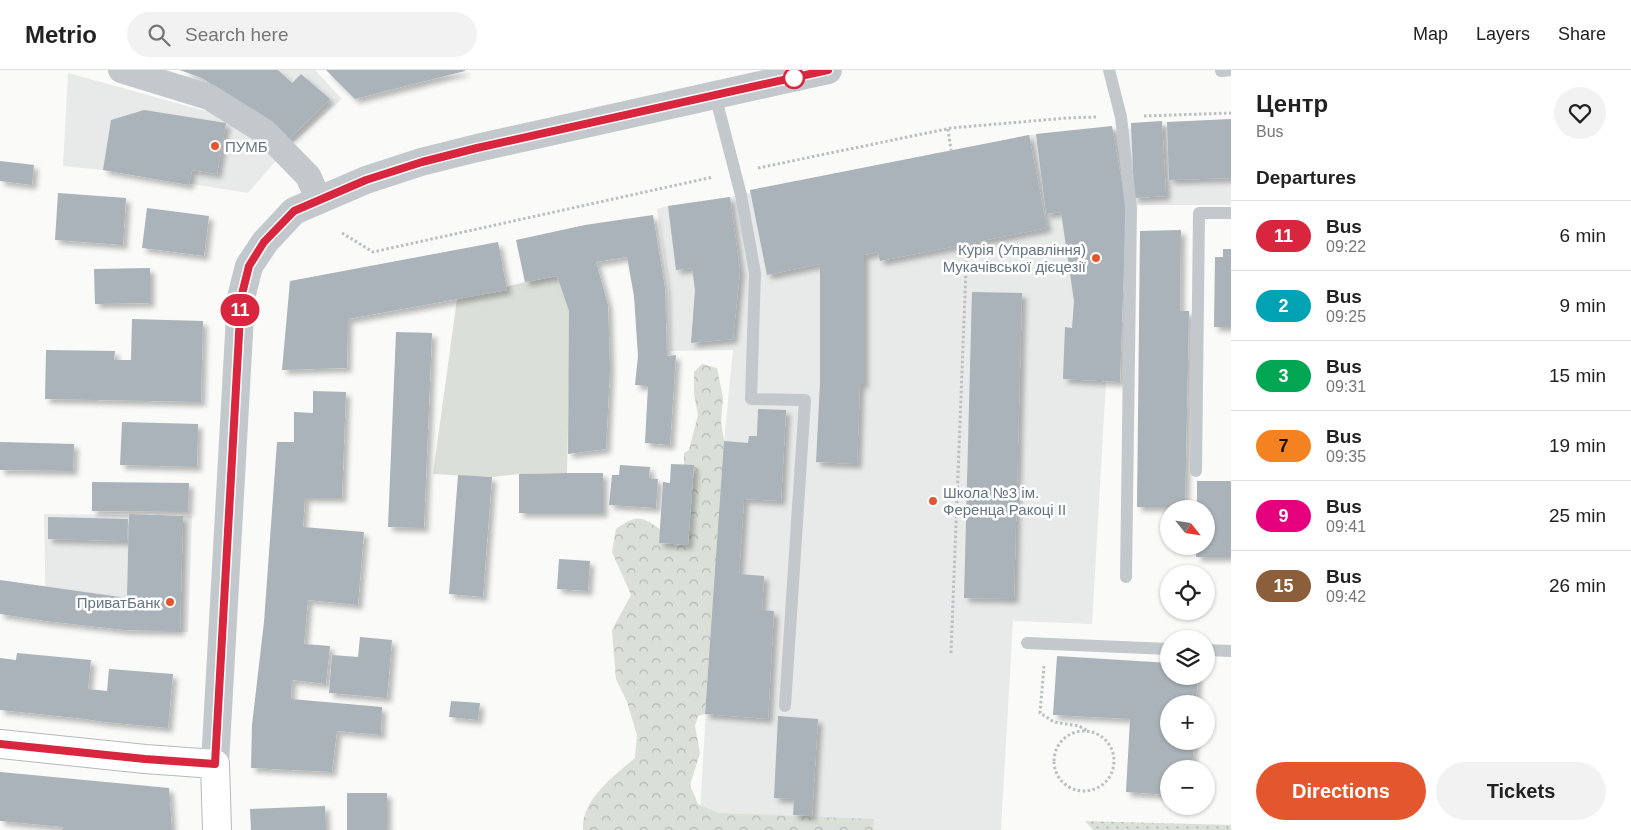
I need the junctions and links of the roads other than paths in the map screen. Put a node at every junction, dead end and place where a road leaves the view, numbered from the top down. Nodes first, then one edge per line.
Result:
1 (121, 70) edge
2 (828, 70) edge
3 (1109, 70) edge
4 (715, 95) junction
5 (319, 200) junction
6 (1231, 213) edge
7 (1196, 471) dead end
8 (1126, 577) dead end
9 (1026, 643) dead end
10 (1160, 649) edge
11 (1215, 650) edge
12 (1231, 651) edge
13 (785, 706) dead end
14 (0, 744) edge
15 (215, 764) junction
16 (217, 830) edge

1 - 5 street
2 - 4 street
3 - 8 lane
4 - 5 street
4 - 13 lane
5 - 15 street
6 - 7 lane
9 - 10 lane
11 - 12 lane
14 - 15 main road
15 - 16 main road

